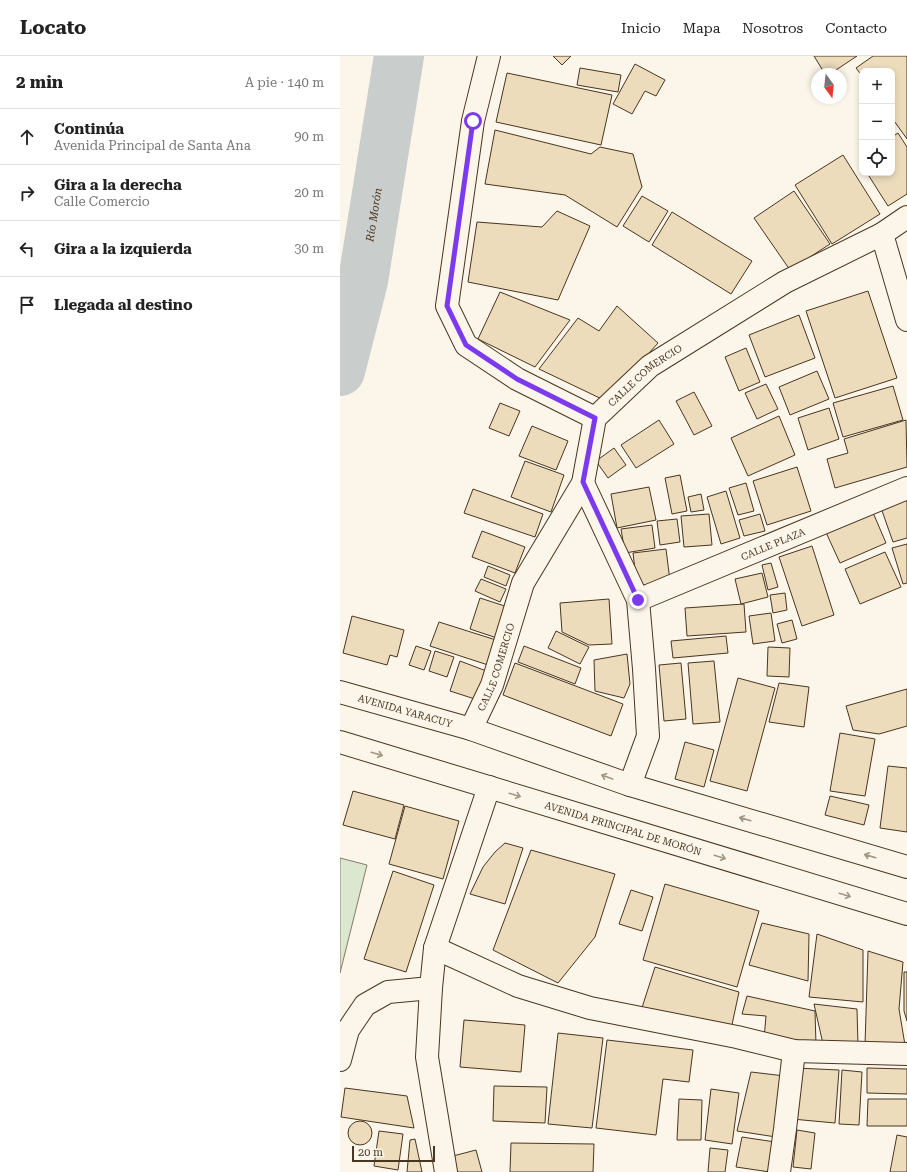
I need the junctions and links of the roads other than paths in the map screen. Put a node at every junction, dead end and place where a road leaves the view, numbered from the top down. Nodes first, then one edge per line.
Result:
1 (489, 56) edge
2 (907, 217) edge
3 (882, 234) junction
4 (907, 320) edge
5 (595, 418) junction
6 (583, 482) junction
7 (907, 488) edge
8 (638, 600) junction
9 (340, 692) edge
10 (471, 729) junction
11 (340, 742) edge
12 (630, 785) junction
13 (490, 787) junction
14 (907, 867) edge
15 (907, 914) edge
16 (435, 948) junction
17 (431, 988) junction
18 (794, 1051) junction
19 (907, 1054) edge
20 (340, 1060) edge
21 (446, 1172) edge
22 (779, 1172) edge

1 - 5 street
2 - 3 street, CALLE COMERCIO
3 - 4 street
3 - 5 street, CALLE COMERCIO
5 - 6 street, CALLE COMERCIO
6 - 8 street
6 - 10 street, CALLE COMERCIO
7 - 8 street, CALLE PLAZA
8 - 12 street
9 - 10 street, AVENIDA YARACUY
12 -> 10 street
11 -> 13 street, AVENIDA PRINCIPAL DE MORÓN
14 -> 12 street
13 -> 15 street, AVENIDA PRINCIPAL DE MORÓN
13 - 16 street
16 - 17 street
16 - 18 street
17 - 20 street
17 - 21 street
18 - 19 street
18 - 22 street

